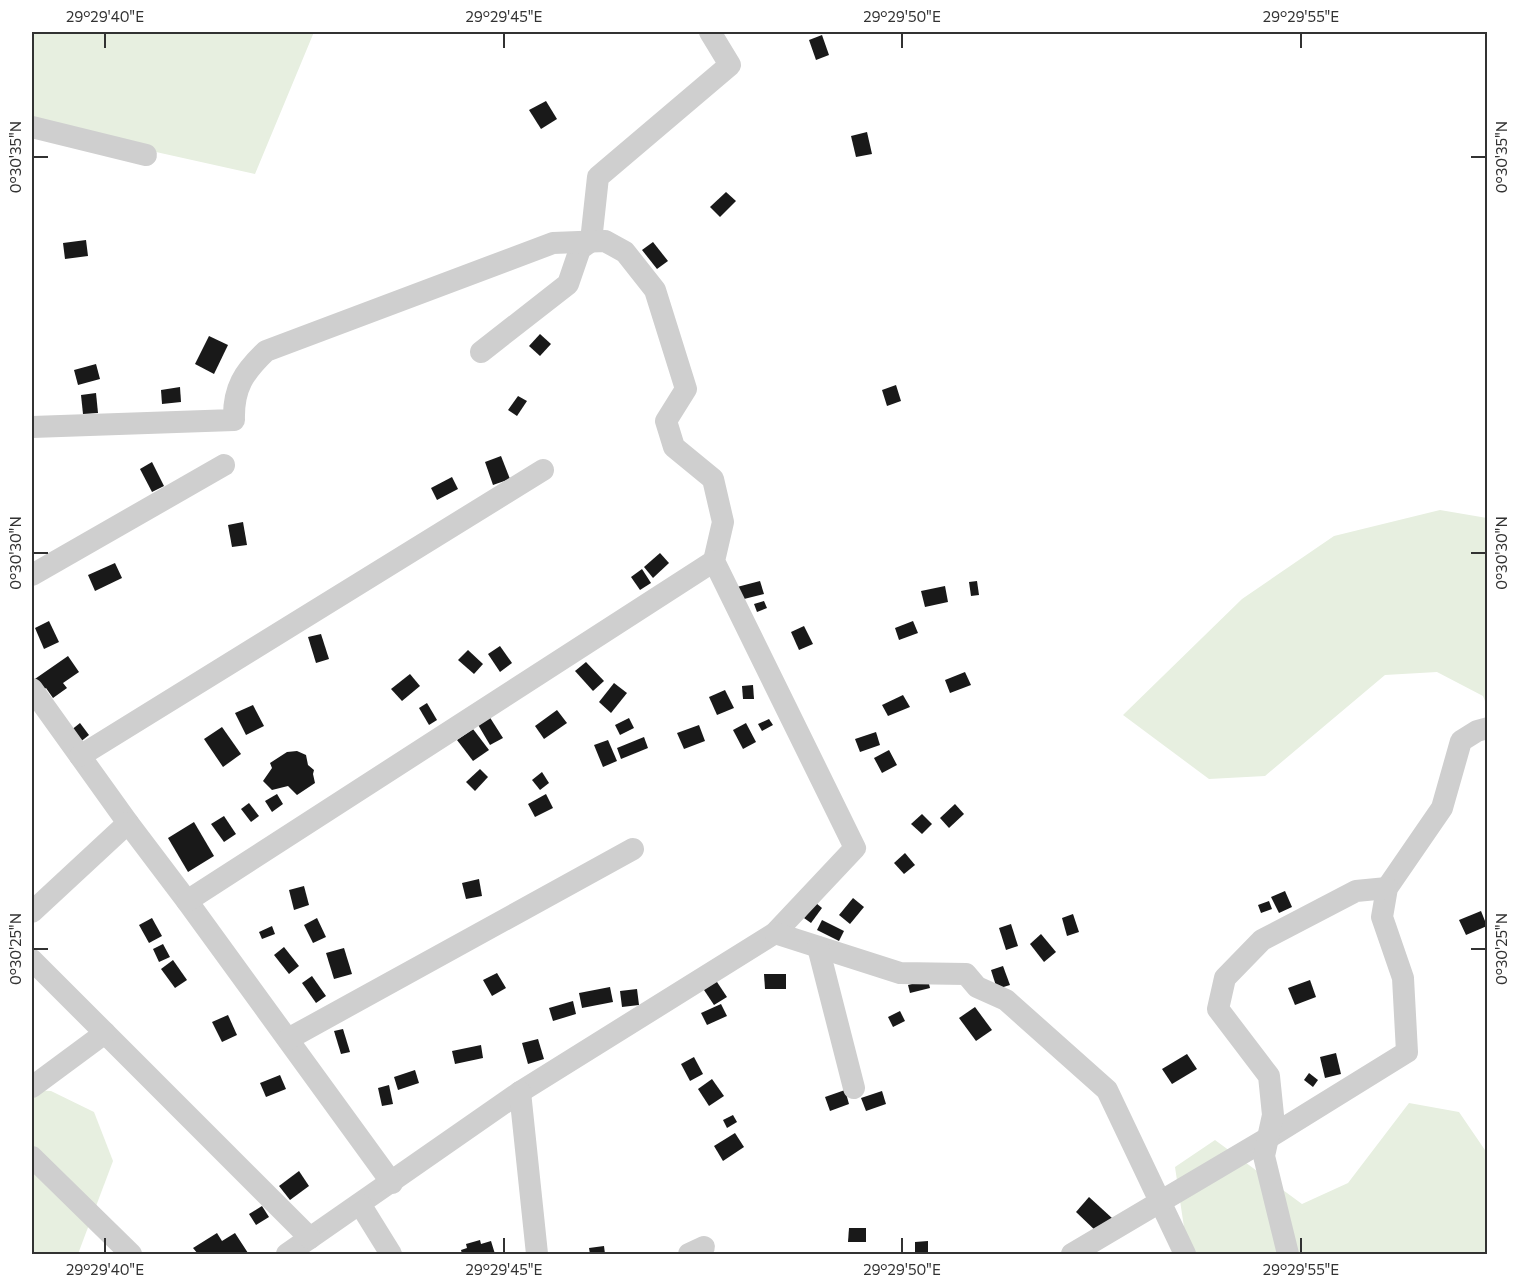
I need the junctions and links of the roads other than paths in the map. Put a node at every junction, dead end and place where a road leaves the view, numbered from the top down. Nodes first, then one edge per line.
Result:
1 (710, 32) edge
2 (32, 127) edge
3 (146, 154) dead end
4 (591, 242) junction
5 (481, 352) dead end
6 (32, 427) edge
7 (225, 465) dead end
8 (543, 470) dead end
9 (714, 561) junction
10 (32, 575) edge
11 (34, 699) edge
12 (1488, 728) edge
13 (80, 756) junction
14 (128, 823) junction
15 (633, 849) dead end
16 (1387, 888) junction
17 (188, 900) junction
18 (32, 912) edge
19 (774, 933) junction
20 (818, 947) junction
21 (32, 960) edge
22 (105, 1033) junction
23 (288, 1039) junction
24 (32, 1087) edge
25 (854, 1088) dead end
26 (520, 1092) junction
27 (1268, 1138) junction
28 (32, 1157) edge
29 (392, 1183) junction
30 (1160, 1202) junction
31 (360, 1204) junction
32 (310, 1238) junction
33 (131, 1254) edge
34 (287, 1254) edge
35 (391, 1254) edge
36 (537, 1254) edge
37 (1072, 1254) edge
38 (1185, 1254) edge
39 (1288, 1254) edge

1 - 4 street
2 - 3 street
4 - 5 street
4 - 6 street
4 - 9 street
7 - 10 street
8 - 13 street
9 - 17 street
9 - 19 street
11 - 13 street
12 - 16 street
13 - 14 street
14 - 17 street
14 - 18 street
15 - 23 street
16 - 27 street
16 - 27 street
17 - 23 street
19 - 20 street
19 - 26 street
20 - 25 street
20 - 30 street
21 - 22 street
22 - 24 street
22 - 32 street
23 - 29 street
26 - 29 street
26 - 36 street
27 - 30 street
27 - 39 street
28 - 33 street
29 - 31 street
30 - 37 street
30 - 38 street
31 - 32 street
31 - 35 street
32 - 34 street

